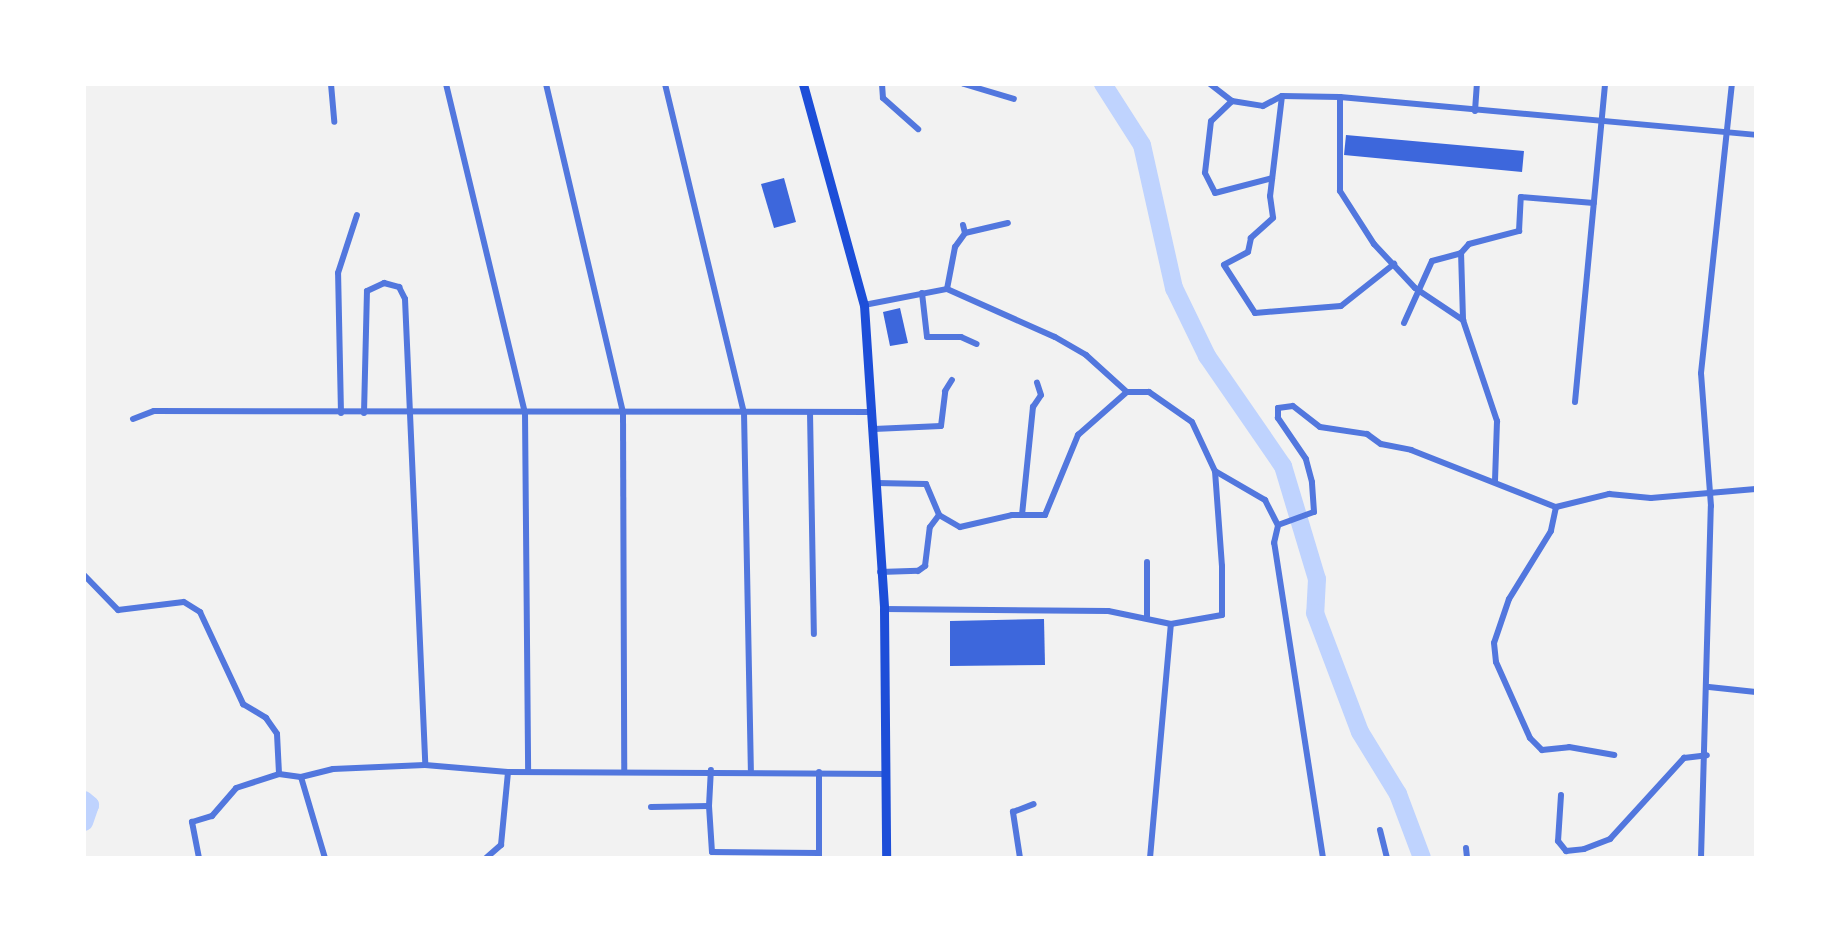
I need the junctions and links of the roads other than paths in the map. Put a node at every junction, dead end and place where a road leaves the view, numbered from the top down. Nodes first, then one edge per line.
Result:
1 (331, 84) edge
2 (446, 84) edge
3 (546, 84) edge
4 (665, 84) edge
5 (802, 84) edge
6 (882, 84) edge
7 (964, 84) edge
8 (1210, 84) edge
9 (1477, 84) edge
10 (1605, 84) edge
11 (1732, 84) edge
12 (1282, 96) junction
13 (1340, 97) junction
14 (1014, 99) dead end
15 (1232, 101) junction
16 (1475, 111) junction
17 (1602, 121) junction
18 (334, 122) dead end
19 (918, 129) dead end
20 (1727, 132) junction
21 (1756, 135) edge
22 (1272, 178) junction
23 (1594, 202) junction
24 (357, 215) dead end
25 (1008, 223) dead end
26 (963, 225) dead end
27 (965, 233) junction
28 (1461, 253) junction
29 (1394, 264) junction
30 (1415, 288) junction
31 (947, 289) junction
32 (922, 293) junction
33 (864, 305) junction
34 (1463, 320) junction
35 (1404, 323) dead end
36 (976, 344) dead end
37 (952, 380) dead end
38 (1036, 383) dead end
39 (1126, 392) junction
40 (1575, 402) dead end
41 (525, 412) junction
42 (744, 412) junction
43 (810, 412) junction
44 (874, 412) junction
45 (341, 413) junction
46 (364, 413) junction
47 (406, 413) junction
48 (623, 413) junction
49 (134, 419) dead end
50 (874, 429) junction
51 (1215, 471) junction
52 (1495, 481) junction
53 (876, 483) junction
54 (1756, 489) edge
55 (1708, 494) junction
56 (1556, 507) junction
57 (939, 515) junction
58 (1022, 515) junction
59 (1278, 525) junction
60 (1147, 562) dead end
61 (878, 572) junction
62 (84, 575) edge
63 (884, 609) junction
64 (1147, 616) junction
65 (1171, 624) junction
66 (814, 633) dead end
67 (1709, 687) junction
68 (1756, 692) edge
69 (1707, 754) junction
70 (1614, 755) dead end
71 (425, 765) junction
72 (624, 770) junction
73 (711, 770) junction
74 (751, 770) junction
75 (528, 771) junction
76 (508, 772) junction
77 (819, 772) junction
78 (279, 774) junction
79 (888, 774) junction
80 (301, 777) junction
81 (1561, 795) dead end
82 (1034, 804) dead end
83 (709, 806) junction
84 (651, 807) dead end
85 (1380, 830) dead end
86 (1467, 848) dead end
87 (819, 855) edge
88 (199, 858) edge
89 (324, 858) edge
90 (486, 858) edge
91 (886, 858) edge
92 (1020, 858) edge
93 (1150, 858) edge
94 (1323, 858) edge
95 (1387, 858) edge
96 (1467, 858) edge
97 (1701, 858) edge

1 - 18 street
2 - 41 street
3 - 48 street
4 - 42 street
5 - 33 main road
6 - 19 street
7 - 14 street
8 - 15 street
9 - 16 street
10 - 17 street
11 - 20 street
12 - 13 street
12 - 15 street
12 - 22 street
13 - 16 street
13 - 29 street
15 - 22 street
16 - 17 street
17 - 20 street
17 - 23 street
20 - 21 street
20 - 55 street
22 - 29 street
23 - 28 street
23 - 40 street
24 - 45 street
25 - 27 street
26 - 27 street
27 - 31 street
28 - 30 street
28 - 34 street
29 - 30 street
30 - 34 street
30 - 35 street
31 - 32 street
31 - 39 street
32 - 33 street
32 - 36 street
33 - 44 main road
34 - 52 street
37 - 50 street
38 - 58 street
39 - 51 street
39 - 58 street
41 - 47 street
41 - 48 street
41 - 75 street
42 - 43 street
42 - 48 street
42 - 74 street
43 - 44 street
43 - 66 street
44 - 50 main road
45 - 46 street
45 - 49 street
46 - 47 street
46 - 47 street
47 - 71 street
48 - 72 street
50 - 53 main road
51 - 59 street
51 - 65 street
52 - 56 street
52 - 59 street
53 - 57 street
53 - 61 main road
54 - 55 street
55 - 56 street
55 - 67 street
56 - 70 street
57 - 58 street
57 - 61 street
59 - 94 street
60 - 64 street
61 - 63 main road
62 - 78 street
63 - 64 street
63 - 79 main road
64 - 65 street
65 - 93 street
67 - 68 street
67 - 69 street
69 - 81 street
69 - 97 street
71 - 76 street
71 - 80 street
72 - 73 street
72 - 75 street
73 - 74 street
73 - 83 street
74 - 77 street
75 - 76 street
76 - 90 street
77 - 79 street
77 - 87 street
78 - 80 street
78 - 88 street
79 - 91 main road
80 - 89 street
82 - 92 street
83 - 84 street
83 - 87 street
85 - 95 street
86 - 96 street

